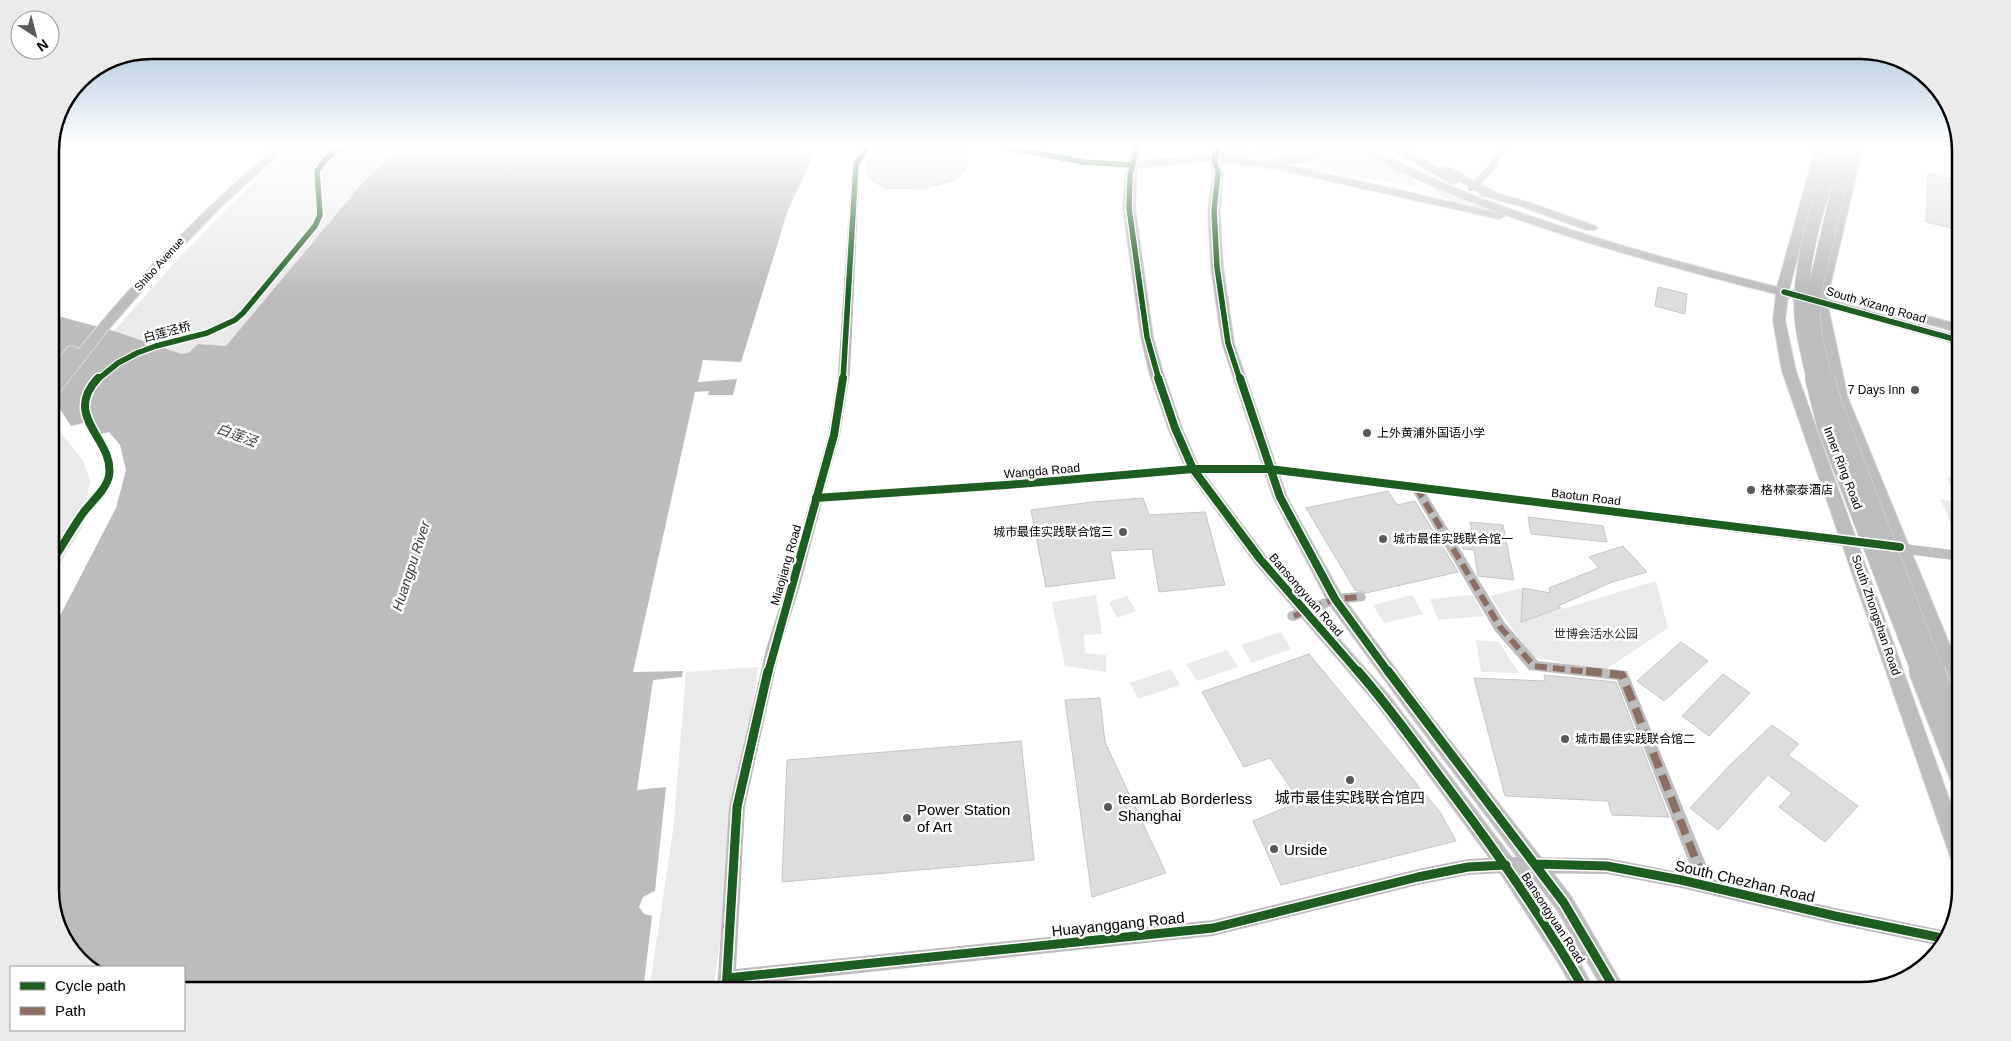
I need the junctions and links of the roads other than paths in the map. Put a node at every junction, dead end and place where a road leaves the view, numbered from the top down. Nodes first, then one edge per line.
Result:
1 (213, 196) edge
2 (225, 196) edge
3 (854, 196) edge
4 (1130, 196) edge
5 (1216, 196) edge
6 (1408, 196) edge
7 (1437, 196) edge
8 (1466, 196) edge
9 (1494, 196) edge
10 (1808, 196) edge
11 (1822, 196) edge
12 (1837, 196) edge
13 (1846, 196) edge
14 (1459, 207) junction
15 (1569, 232) junction
16 (164, 250) junction
17 (1784, 288) junction
18 (1822, 297) junction
19 (1952, 328) edge
20 (1952, 338) edge
21 (59, 368) edge
22 (59, 383) edge
23 (1193, 469) junction
24 (1269, 469) junction
25 (1416, 487) junction
26 (816, 498) junction
27 (1850, 542) junction
28 (1900, 548) junction
29 (1952, 555) edge
30 (1359, 597) dead end
31 (1335, 599) junction
32 (1300, 613) junction
33 (1952, 672) edge
34 (1952, 718) edge
35 (1952, 754) edge
36 (1952, 833) edge
37 (1536, 864) junction
38 (1506, 865) junction
39 (1706, 885) junction
40 (1939, 937) edge
41 (726, 982) edge
42 (752, 982) edge
43 (1580, 982) edge
44 (1611, 982) edge

1 - 16 main road, Shibo Avenue
2 - 16 main road, Shibo Avenue
3 - 26 street, Miaojiang Road
4 - 23 main road, Bansongyuan Road
5 - 24 main road, Bansongyuan Road
6 - 14 main road, South Xizang Road
7 - 14 main road
8 - 15 main road, South Xizang Road
9 - 17 main road, South Xizang Road
10 - 17 main road, South Zhongshan Road
11 - 35 highway, Inner Ring Road, bridge
12 - 34 highway, Inner Ring Road, bridge
13 - 18 main road
14 - 15 main road, South Xizang Road
15 - 17 main road, South Xizang Road
16 - 21 main road, Shibo Avenue
16 - 22 main road, Shibo Avenue
17 - 18 main road, South Xizang Road
17 - 27 main road, South Zhongshan Road
18 - 19 main road, South Xizang Road
18 - 20 main road, South Xizang Road
18 - 28 main road
23 - 24 street, Wangda Road
23 - 26 street, Wangda Road
23 - 32 main road, Bansongyuan Road
24 - 25 street, Baotun Road
24 - 31 main road, Bansongyuan Road
25 - 27 street, Baotun Road
25 - 39 street
26 - 41 street, Miaojiang Road
27 - 28 street, Baotun Road
27 - 36 main road, South Zhongshan Road
28 - 29 street, Baotun Road
28 - 33 main road
30 - 31 street
31 - 32 street
31 - 37 main road, Bansongyuan Road
32 - 38 main road, Bansongyuan Road
37 - 38 street, South Chezhan Road
37 - 39 street, South Chezhan Road
37 - 44 main road, Bansongyuan Road
38 - 42 street, Huayanggang Road
38 - 43 main road, Bansongyuan Road
39 - 40 street, South Chezhan Road

